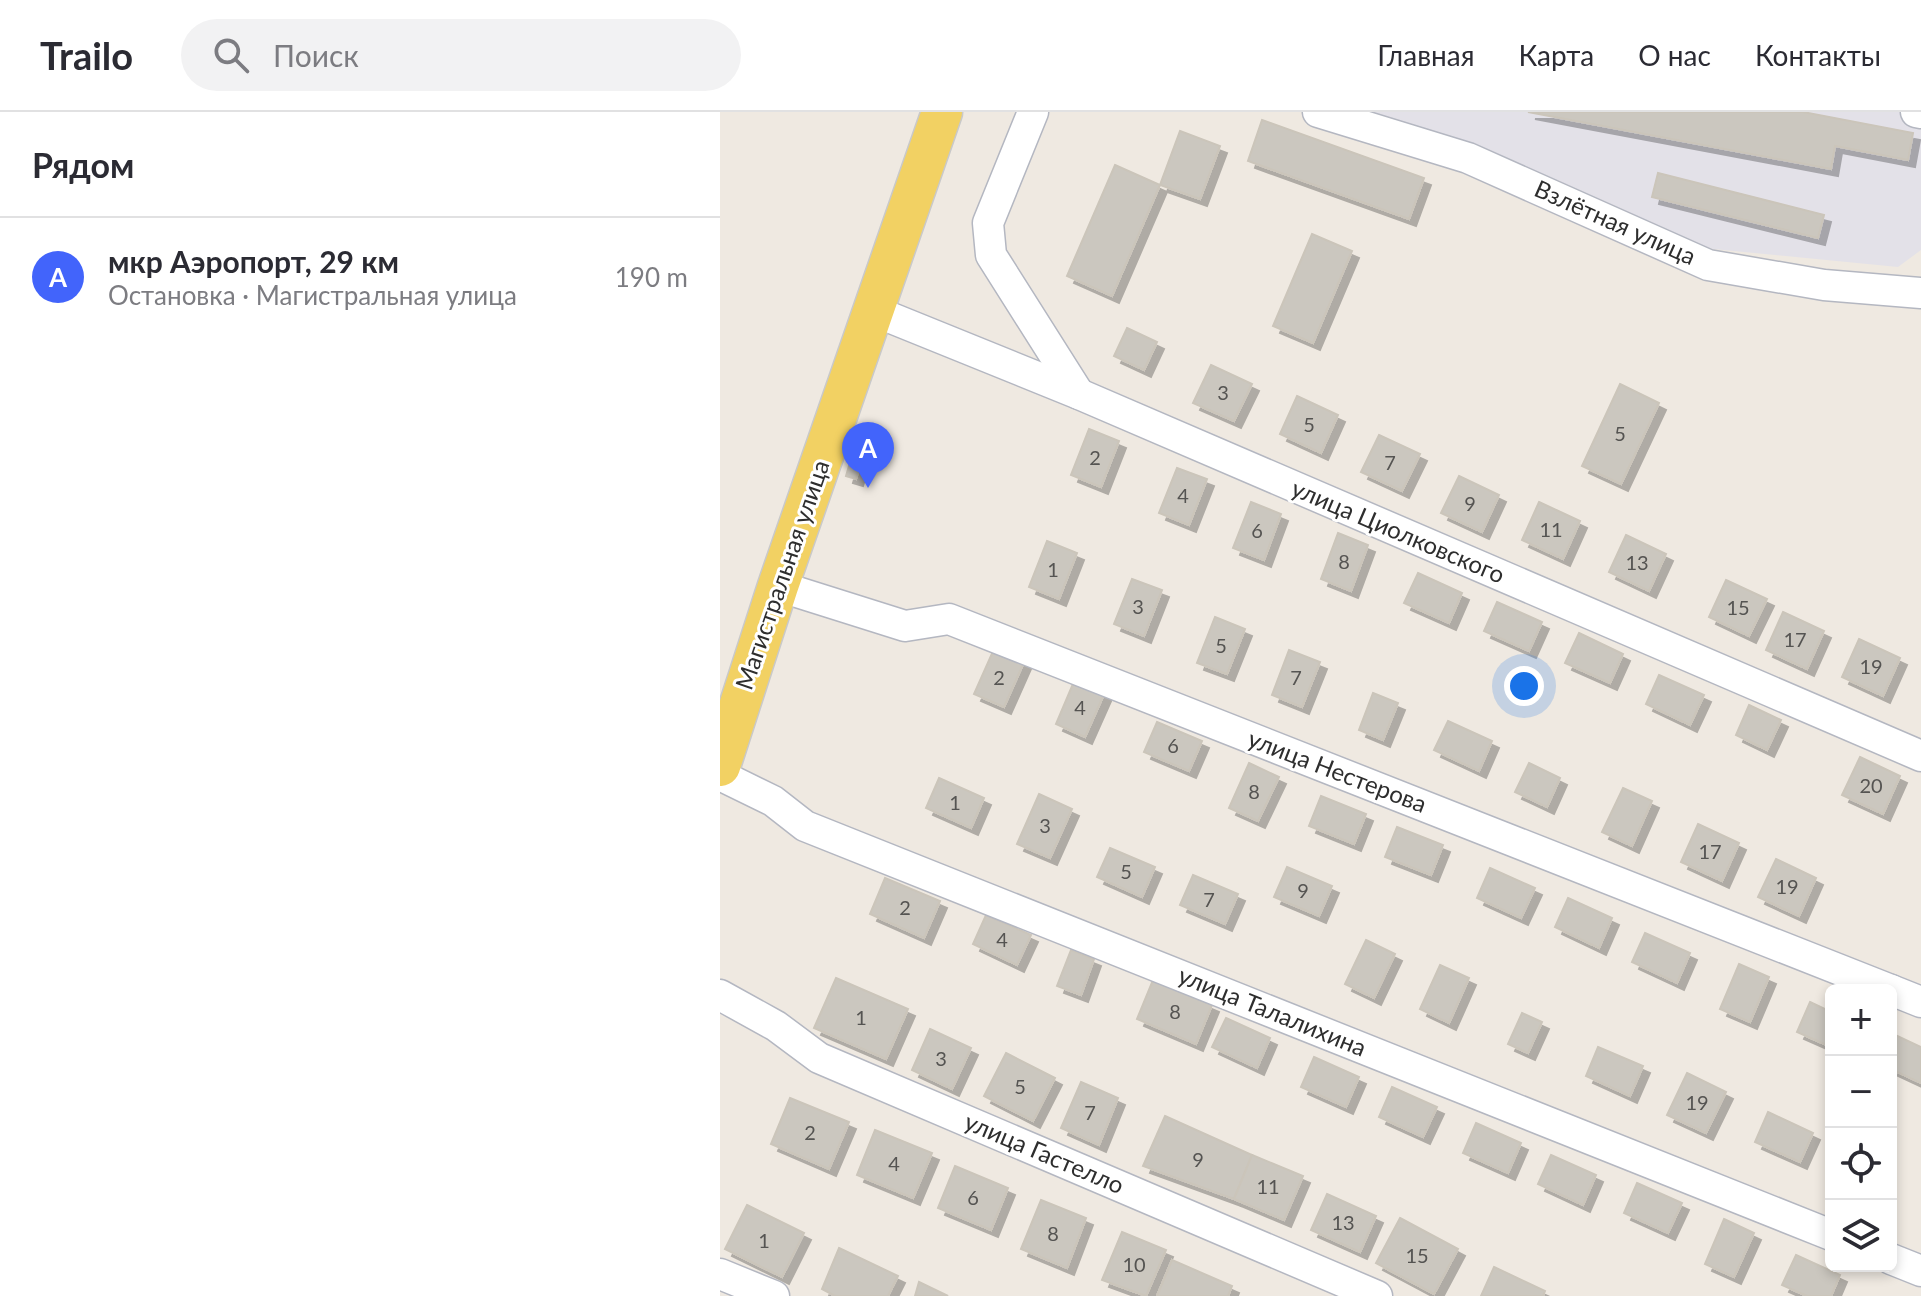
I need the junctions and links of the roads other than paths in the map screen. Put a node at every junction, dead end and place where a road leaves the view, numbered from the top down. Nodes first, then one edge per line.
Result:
1 (942, 112) edge
2 (1033, 112) edge
3 (1318, 112) edge
4 (1921, 293) edge
5 (874, 311) junction
6 (1079, 394) junction
7 (778, 586) junction
8 (1921, 756) edge
9 (720, 766) edge
10 (720, 775) edge
11 (1876, 984) edge
12 (1897, 992) edge
13 (720, 995) edge
14 (1921, 1002) edge
15 (1825, 1233) edge
16 (1897, 1261) edge
17 (1921, 1271) edge
18 (720, 1274) edge
19 (774, 1296) edge
20 (1377, 1296) edge

1 - 5 main road, Магистральная улица
2 - 6 street
3 - 4 street, Взлётная улица
5 - 6 street, улица Циолковского
5 - 7 main road, Магистральная улица
6 - 8 street, улица Циолковского
7 - 9 main road, Магистральная улица
7 - 11 street, улица Нестерова
10 - 15 street, улица Талалихина
12 - 14 street, улица Нестерова
13 - 20 street, улица Гастелло
16 - 17 street
18 - 19 street

